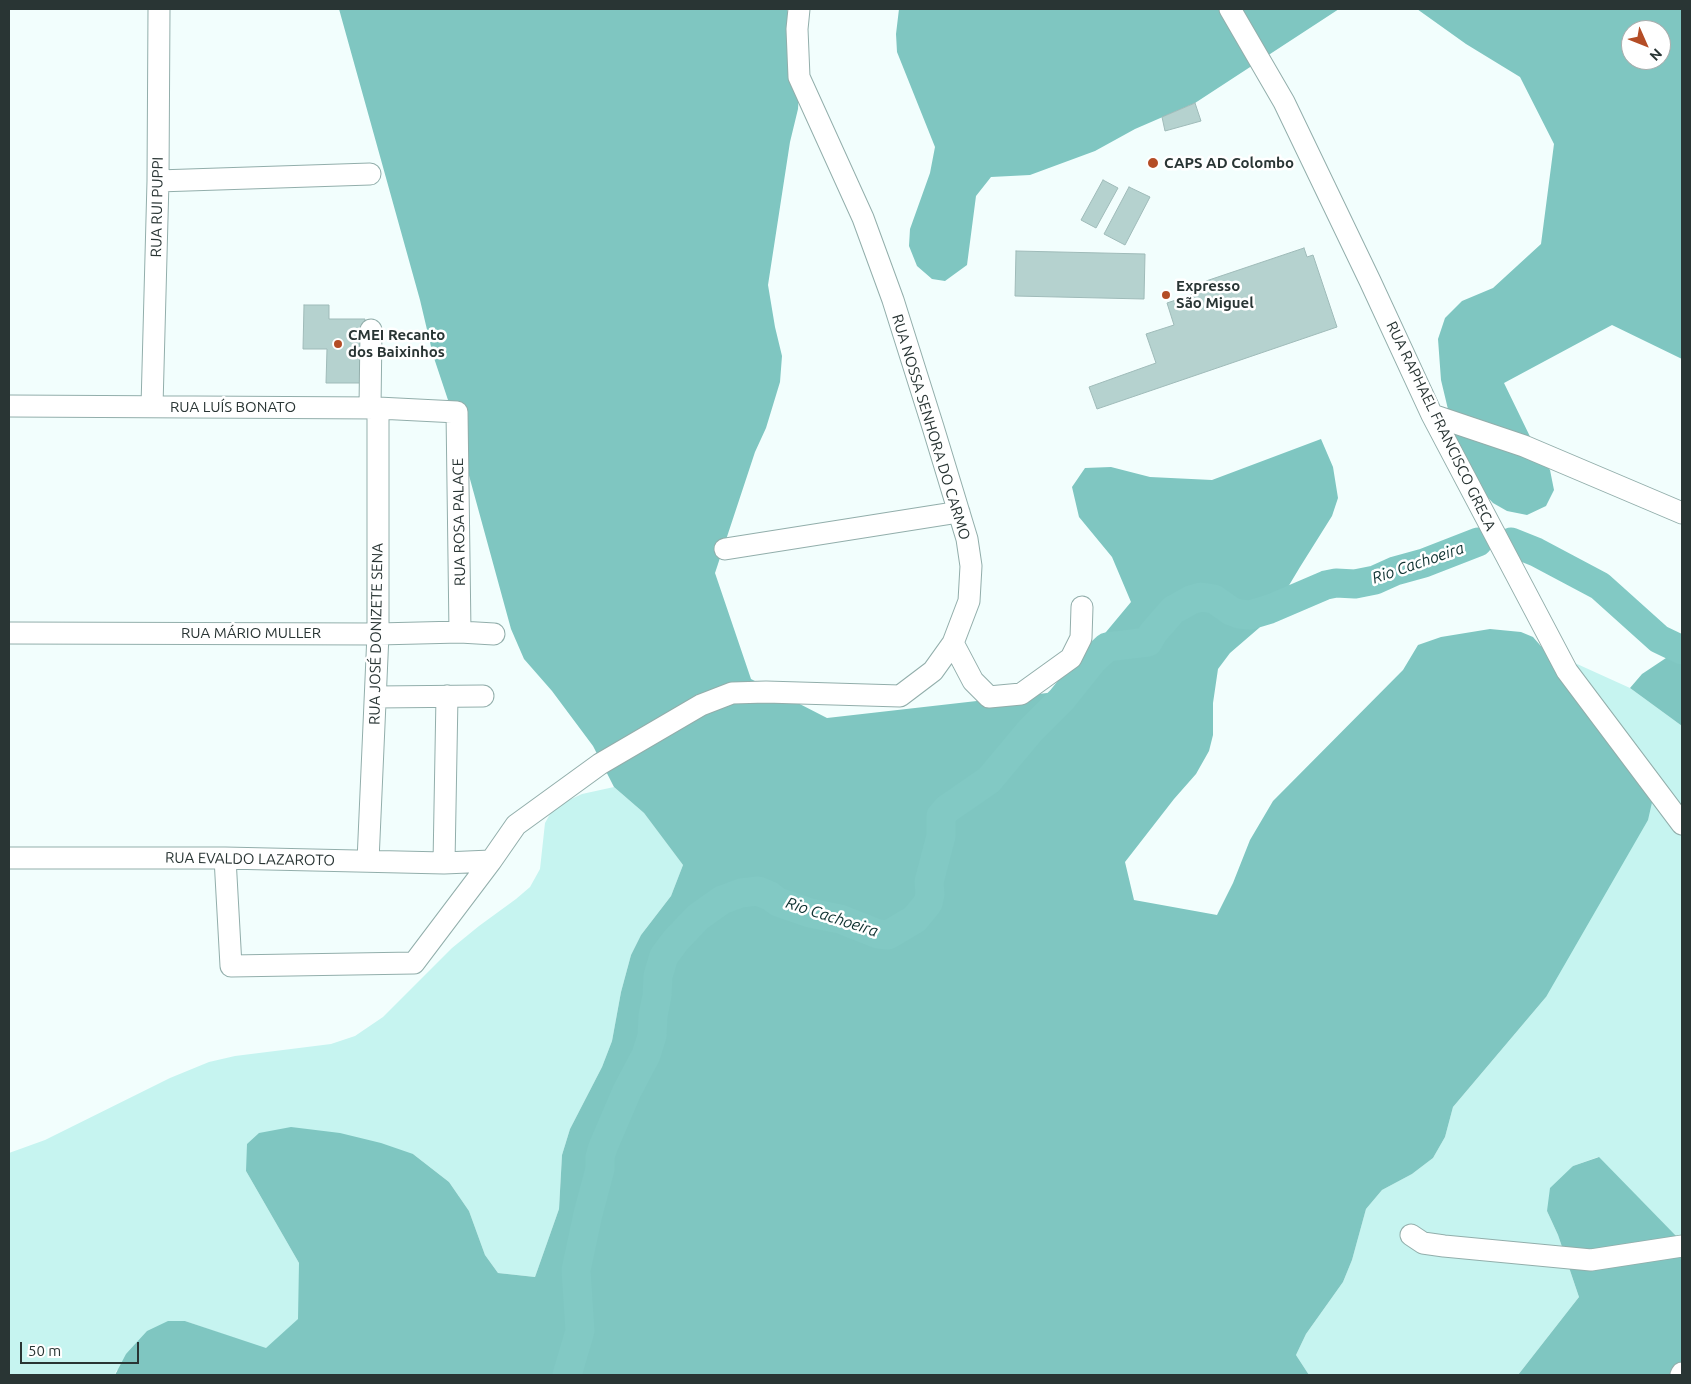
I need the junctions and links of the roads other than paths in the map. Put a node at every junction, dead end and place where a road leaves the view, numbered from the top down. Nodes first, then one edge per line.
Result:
1 (159, 9) edge
2 (799, 9) edge
3 (1230, 9) edge
4 (370, 174) dead end
5 (158, 181) junction
6 (371, 330) dead end
7 (9, 406) edge
8 (152, 406) junction
9 (374, 408) junction
10 (457, 412) joint
11 (1432, 415) junction
12 (959, 512) junction
13 (1682, 513) edge
14 (725, 549) dead end
15 (1082, 607) dead end
16 (460, 632) junction
17 (9, 633) edge
18 (378, 634) junction
19 (494, 634) dead end
20 (953, 643) junction
21 (447, 696) junction
22 (483, 696) dead end
23 (376, 697) junction
24 (1682, 824) edge
25 (9, 858) edge
26 (225, 858) junction
27 (368, 861) junction
28 (491, 861) junction
29 (444, 863) junction
30 (1411, 1236) dead end
31 (1682, 1246) edge

1 - 5 street, RUA RUI PUPPI
2 - 12 street, RUA NOSSA SENHORA DO CARMO
3 - 11 street, RUA RAPHAEL FRANCISCO GRECA
4 - 5 street
5 - 8 street, RUA RUI PUPPI
6 - 9 street, RUA JOSÉ DONIZETE SENA
7 - 8 street, RUA LUÍS BONATO
8 - 9 street, RUA LUÍS BONATO
9 - 10 street, RUA LUÍS BONATO
9 - 18 street, RUA JOSÉ DONIZETE SENA
10 - 16 street, RUA ROSA PALACE
11 - 13 street
11 - 24 street, RUA RAPHAEL FRANCISCO GRECA
12 - 14 street
12 - 20 street, RUA NOSSA SENHORA DO CARMO
15 - 20 street
16 - 18 street, RUA MÁRIO MULLER
16 - 19 street, RUA MÁRIO MULLER
17 - 18 street, RUA MÁRIO MULLER
18 - 23 street, RUA JOSÉ DONIZETE SENA
20 - 28 street, RUA NOSSA SENHORA DO CARMO
21 - 22 street
21 - 23 street
21 - 29 street
23 - 27 street, RUA JOSÉ DONIZETE SENA
25 - 26 street, RUA EVALDO LAZAROTO
26 - 27 street, RUA EVALDO LAZAROTO
26 - 28 street, RUA NOSSA SENHORA DO CARMO
27 - 29 street, RUA EVALDO LAZAROTO
28 - 29 street, RUA EVALDO LAZAROTO
30 - 31 street

